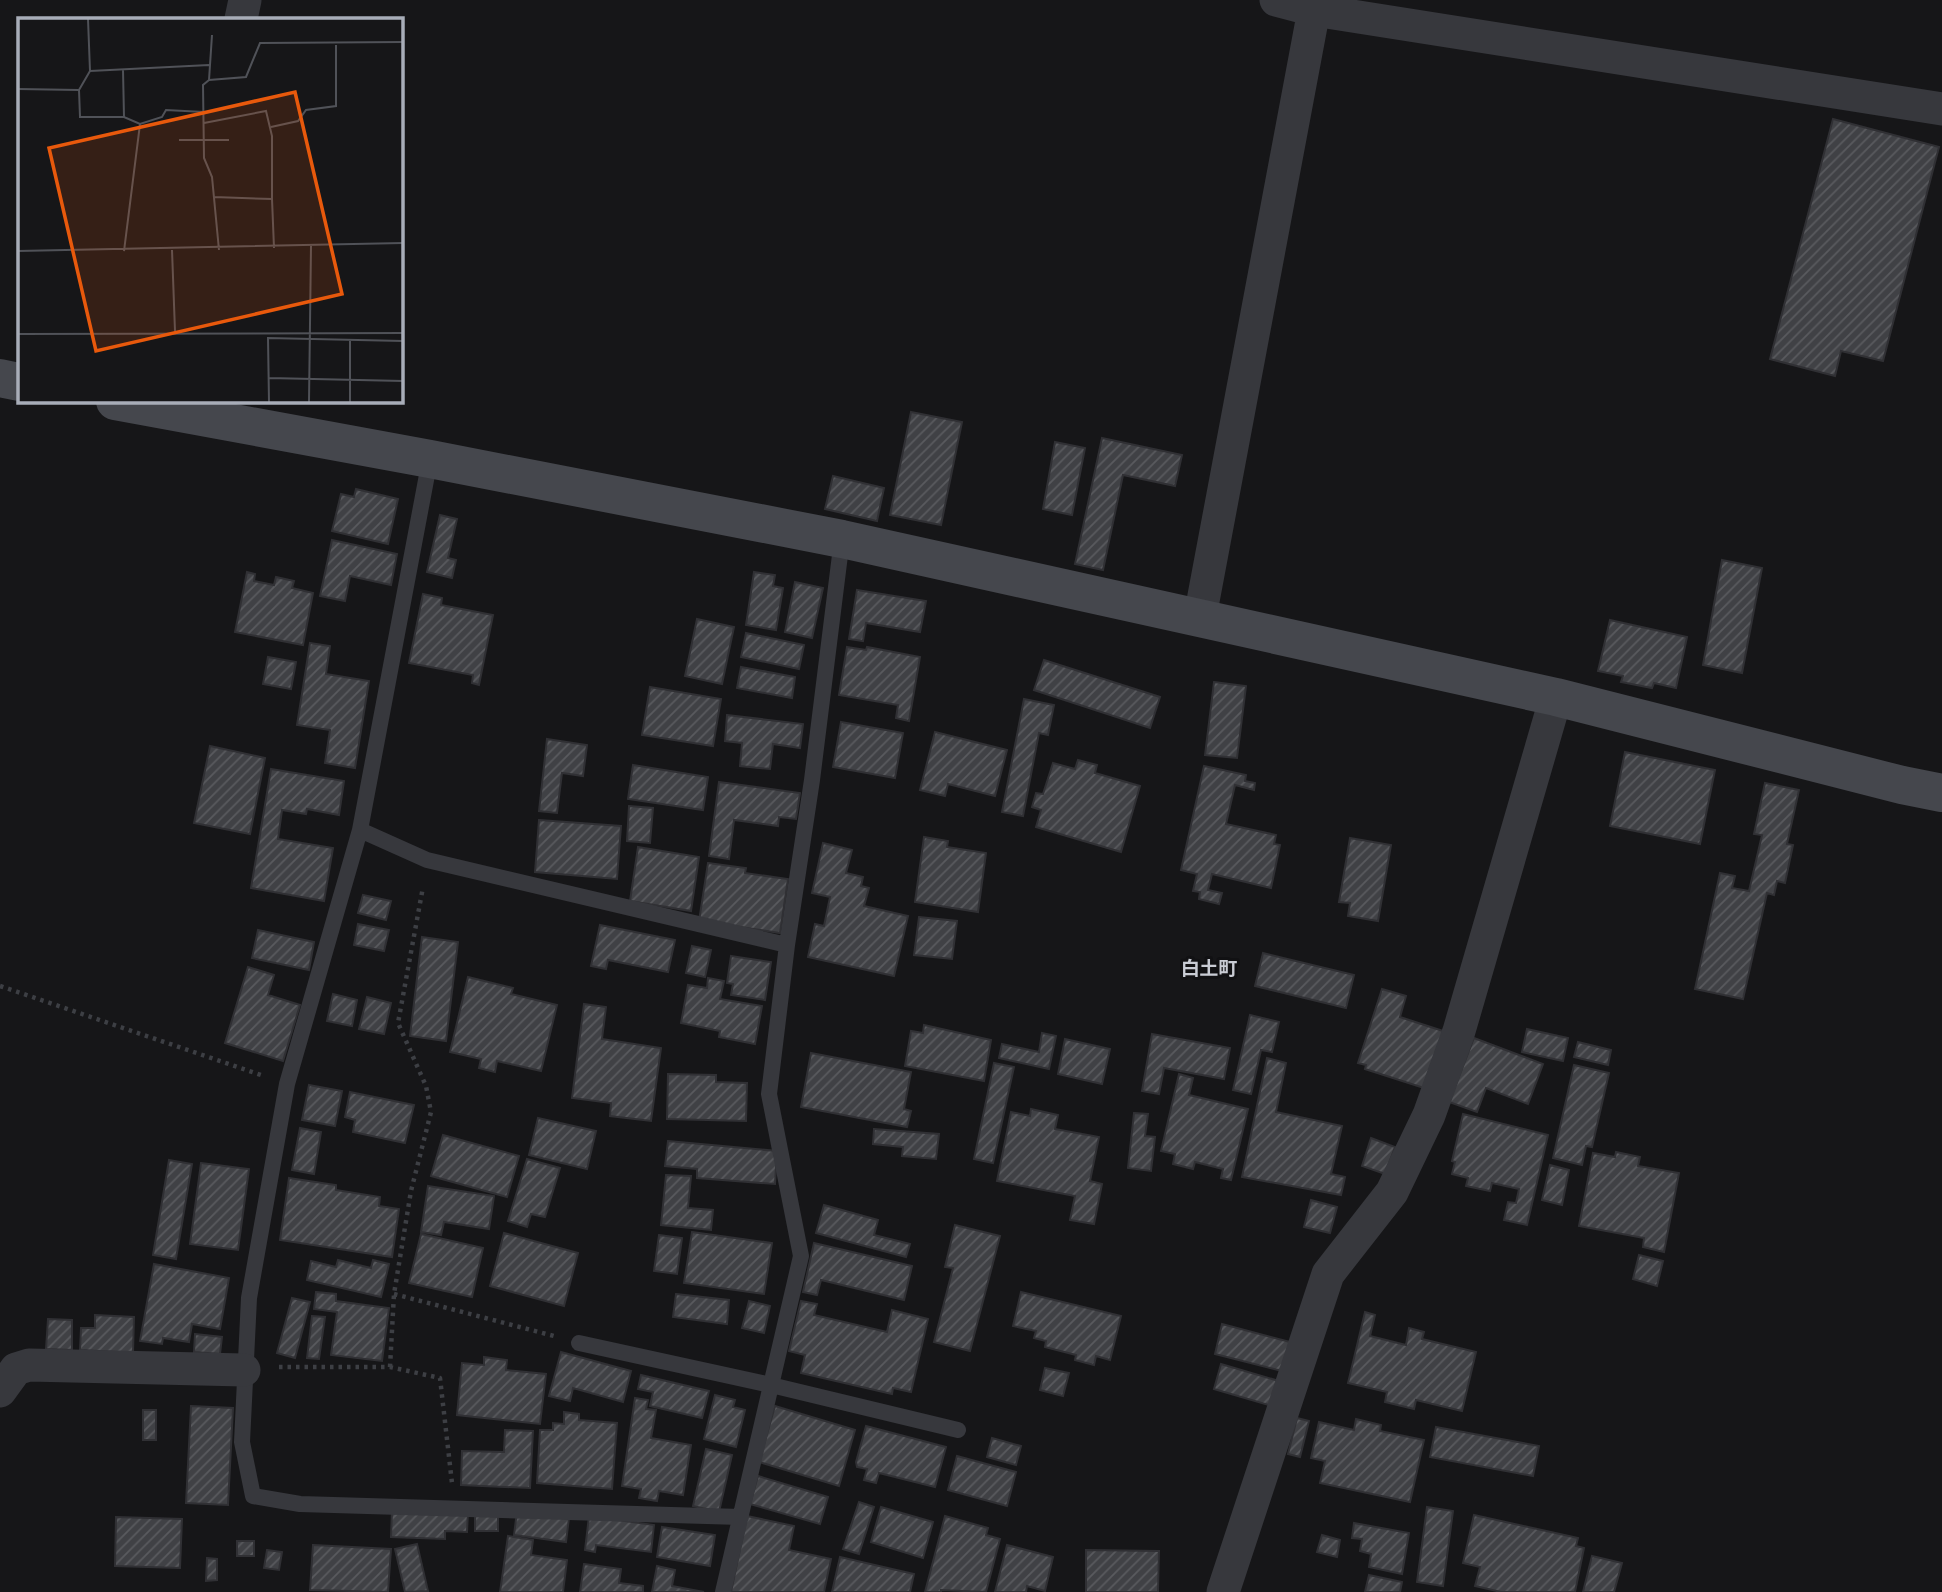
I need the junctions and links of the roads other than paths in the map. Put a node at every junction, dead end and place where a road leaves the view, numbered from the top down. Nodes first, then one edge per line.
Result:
1 (245, 0) edge
2 (1276, 0) edge
3 (1314, 10) junction
4 (240, 18) edge
5 (1942, 109) edge
6 (0, 378) edge
7 (18, 382) edge
8 (139, 403) edge
9 (430, 459) junction
10 (842, 539) junction
11 (1200, 617) junction
12 (1556, 697) junction
13 (1942, 793) edge
14 (360, 830) junction
15 (787, 945) junction
16 (579, 1343) road end
17 (244, 1370) junction
18 (771, 1385) junction
19 (0, 1391) edge
20 (957, 1430) dead end
21 (741, 1517) junction
22 (723, 1592) edge
23 (1223, 1592) edge

1 - 4 street
2 - 3 street
3 - 5 street
3 - 11 street
6 - 7 street
8 - 9 street
9 - 10 street
9 - 14 lane
10 - 11 street
10 - 15 lane
11 - 12 street
12 - 13 street
12 - 23 street
14 - 15 lane
14 - 17 lane
15 - 18 lane
16 - 18 lane
17 - 19 street
17 - 21 lane
18 - 20 lane
18 - 21 lane
21 - 22 lane

